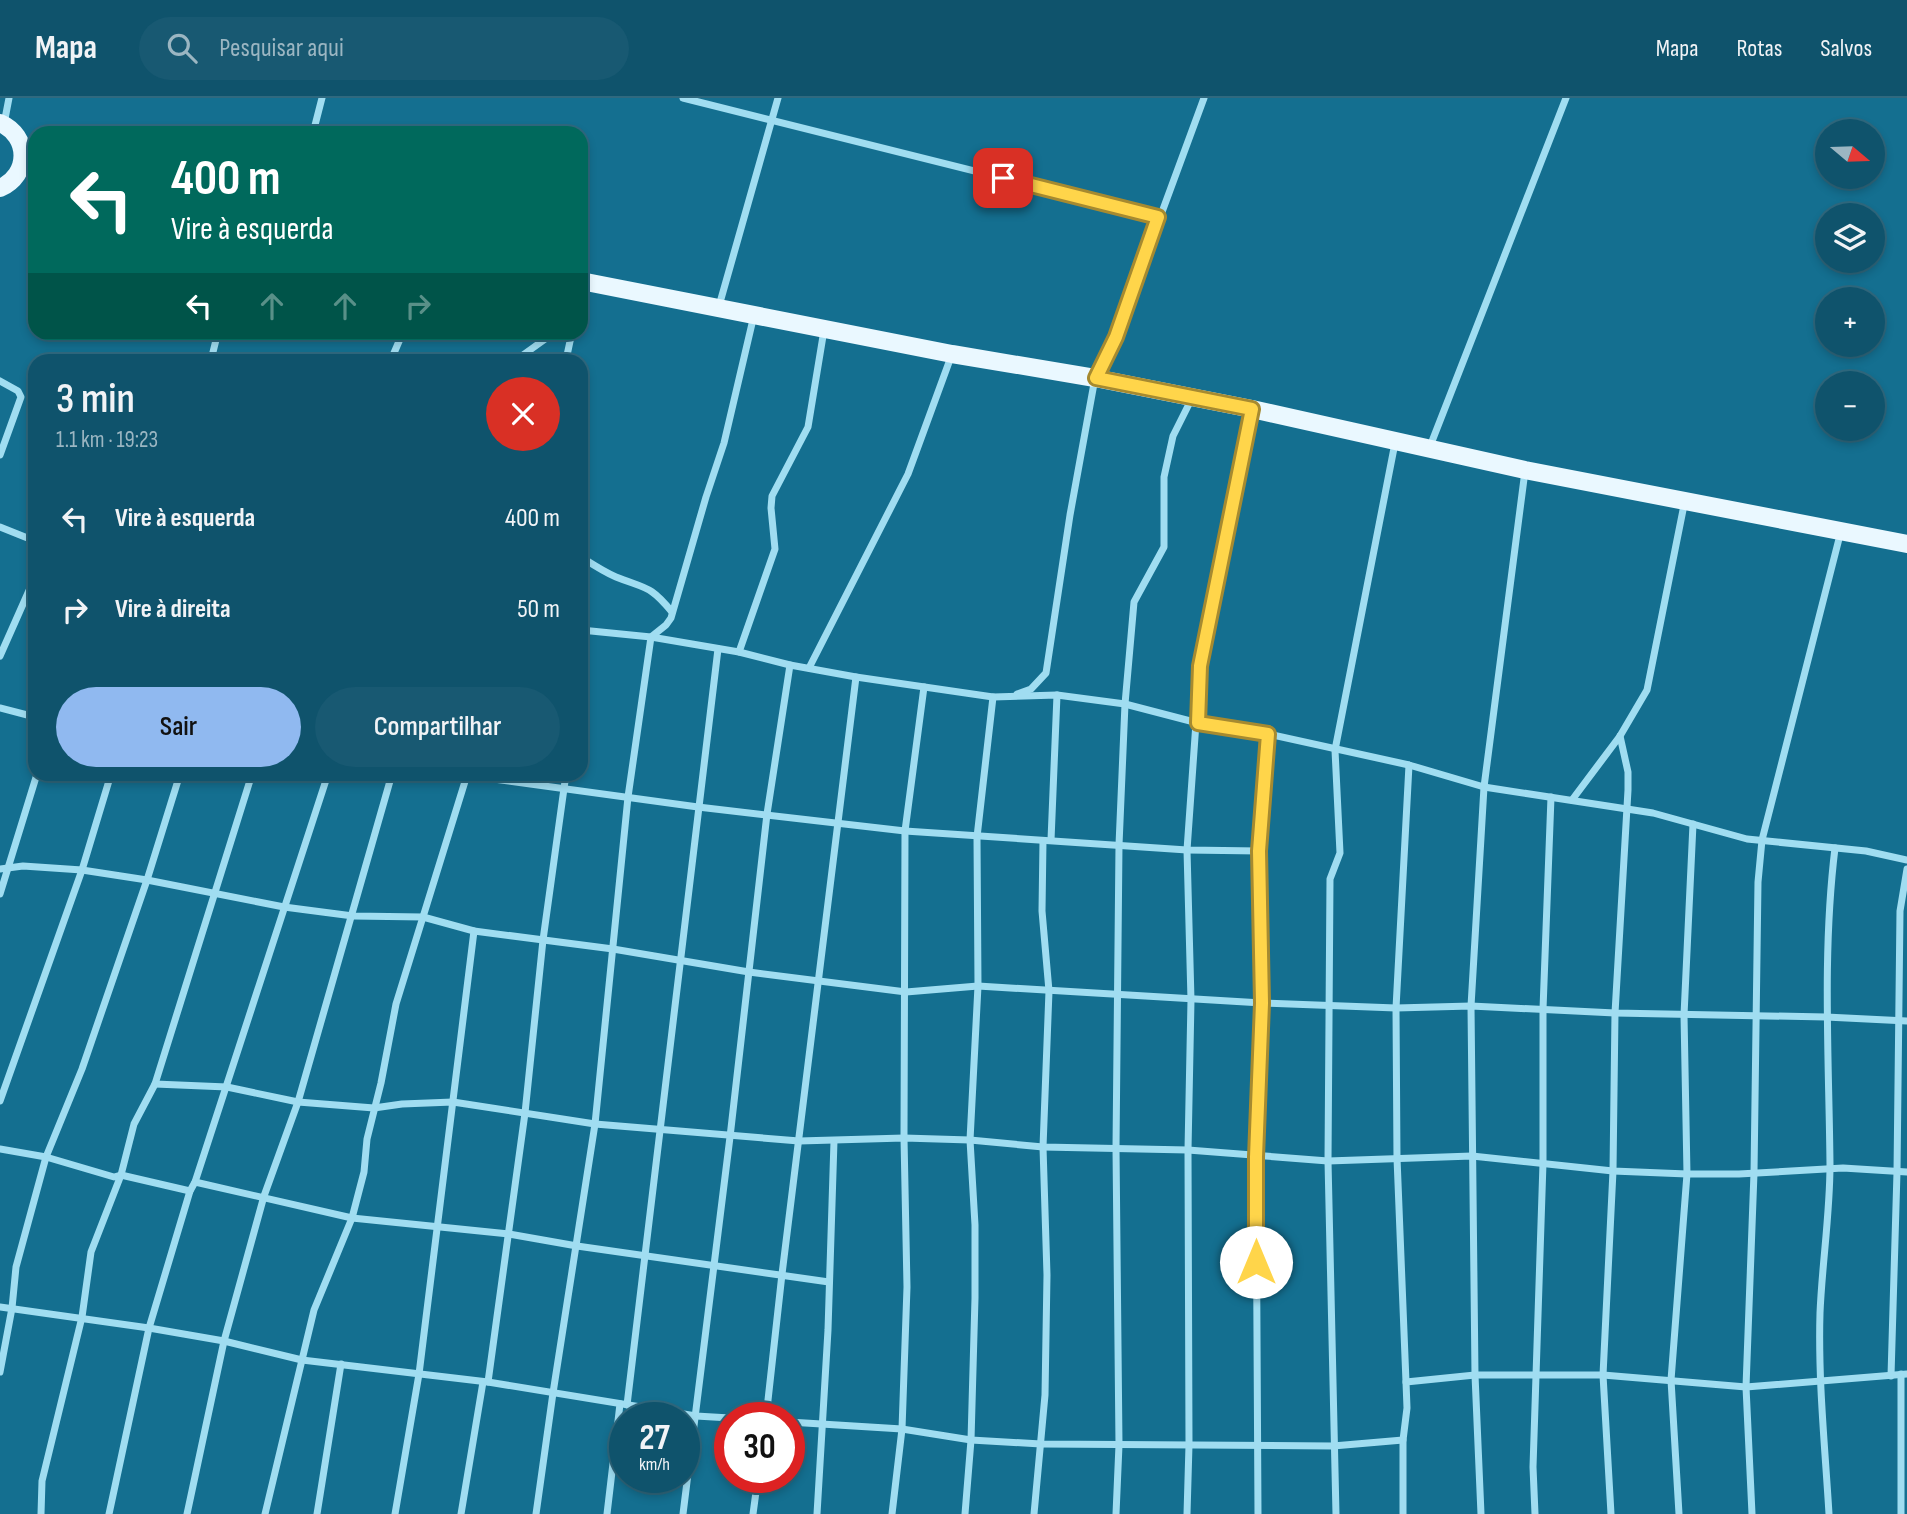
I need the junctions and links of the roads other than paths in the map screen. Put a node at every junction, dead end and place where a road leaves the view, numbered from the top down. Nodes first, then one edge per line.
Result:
1 (9, 98) edge
2 (321, 98) edge
3 (683, 98) edge
4 (778, 98) edge
5 (1203, 98) edge
6 (1566, 98) edge
7 (771, 120) junction
8 (2, 124) edge
9 (315, 126) edge
10 (28, 154) edge
11 (27, 172) edge
12 (0, 188) edge
13 (1158, 217) junction
14 (588, 288) edge
15 (718, 308) junction
16 (754, 315) junction
17 (824, 329) junction
18 (544, 340) edge
19 (524, 354) edge
20 (952, 354) junction
21 (1096, 378) junction
22 (0, 381) edge
23 (1192, 397) junction
24 (1252, 409) junction
25 (1395, 442) junction
26 (1429, 449) junction
27 (0, 454) edge
28 (1525, 470) junction
29 (1685, 499) junction
30 (0, 527) edge
31 (1841, 531) junction
32 (28, 538) edge
33 (1907, 544) edge
34 (588, 561) edge
35 (28, 593) edge
36 (673, 612) junction
37 (588, 631) edge
38 (651, 637) junction
39 (718, 649) junction
40 (740, 652) junction
41 (0, 656) edge
42 (790, 665) junction
43 (809, 668) junction
44 (856, 677) junction
45 (924, 687) junction
46 (1057, 695) junction
47 (993, 697) junction
48 (1008, 698) junction
49 (1125, 704) junction
50 (0, 708) edge
51 (28, 715) edge
52 (1198, 723) junction
53 (1268, 734) junction
54 (1620, 736) junction
55 (1335, 750) junction
56 (1409, 765) junction
57 (35, 781) edge
58 (109, 781) edge
59 (178, 781) edge
60 (250, 781) edge
61 (326, 781) edge
62 (390, 781) edge
63 (470, 781) edge
64 (509, 781) edge
65 (565, 781) edge
66 (1485, 787) junction
67 (564, 790) junction
68 (628, 797) junction
69 (1551, 797) junction
70 (1572, 800) junction
71 (698, 807) junction
72 (1626, 809) junction
73 (767, 814) junction
74 (838, 823) junction
75 (1693, 824) junction
76 (905, 831) junction
77 (977, 837) junction
78 (1047, 840) junction
79 (1762, 840) junction
80 (1119, 845) junction
81 (1835, 848) junction
82 (1187, 850) junction
83 (1259, 851) junction
84 (1907, 860) edge
85 (4, 868) edge
86 (1907, 869) edge
87 (82, 870) junction
88 (147, 880) junction
89 (216, 892) junction
90 (0, 894) edge
91 (284, 907) junction
92 (353, 916) junction
93 (423, 918) junction
94 (474, 931) junction
95 (543, 940) junction
96 (613, 949) junction
97 (680, 962) junction
98 (748, 972) junction
99 (818, 980) junction
100 (978, 986) junction
101 (906, 992) junction
102 (1049, 992) junction
103 (1118, 994) junction
104 (1191, 1000) junction
105 (1262, 1003) junction
106 (1330, 1005) junction
107 (1471, 1006) junction
108 (1396, 1008) junction
109 (1543, 1009) junction
110 (1615, 1013) junction
111 (1684, 1015) junction
112 (1756, 1016) junction
113 (1826, 1017) junction
114 (1903, 1021) edge
115 (155, 1084) junction
116 (227, 1087) junction
117 (0, 1101) edge
118 (298, 1102) junction
119 (453, 1102) junction
120 (374, 1108) junction
121 (525, 1113) junction
122 (595, 1124) junction
123 (658, 1130) junction
124 (730, 1137) junction
125 (904, 1138) junction
126 (970, 1140) junction
127 (834, 1141) junction
128 (799, 1142) junction
129 (1043, 1147) junction
130 (1116, 1147) junction
131 (0, 1149) edge
132 (1188, 1150) junction
133 (1472, 1156) junction
134 (46, 1157) junction
135 (1256, 1157) junction
136 (1397, 1158) junction
137 (1328, 1161) junction
138 (1543, 1163) junction
139 (1830, 1168) junction
140 (1613, 1171) junction
141 (1897, 1172) junction
142 (1907, 1172) edge
143 (1754, 1173) junction
144 (1687, 1174) junction
145 (121, 1175) junction
146 (195, 1182) junction
147 (190, 1191) junction
148 (264, 1196) junction
149 (352, 1218) junction
150 (438, 1227) junction
151 (509, 1234) junction
152 (577, 1246) junction
153 (645, 1255) junction
154 (713, 1266) junction
155 (782, 1274) junction
156 (829, 1282) junction
157 (0, 1307) edge
158 (12, 1308) junction
159 (82, 1317) junction
160 (149, 1328) junction
161 (224, 1341) junction
162 (302, 1360) junction
163 (341, 1364) junction
164 (0, 1372) edge
165 (419, 1374) junction
166 (1904, 1374) edge
167 (1475, 1375) junction
168 (1603, 1375) junction
169 (1537, 1376) junction
170 (1891, 1376) junction
171 (1671, 1380) junction
172 (486, 1382) junction
173 (1406, 1382) junction
174 (1821, 1382) junction
175 (1746, 1387) junction
176 (552, 1394) junction
177 (623, 1402) edge
178 (697, 1402) edge
179 (768, 1402) edge
180 (609, 1403) edge
181 (805, 1423) edge
182 (822, 1425) junction
183 (902, 1429) junction
184 (971, 1440) junction
185 (1403, 1440) junction
186 (1041, 1444) junction
187 (1119, 1445) junction
188 (1189, 1445) junction
189 (1256, 1446) junction
190 (1334, 1446) junction
191 (610, 1493) edge
192 (686, 1493) edge
193 (756, 1493) edge
194 (41, 1514) edge
195 (109, 1514) edge
196 (187, 1514) edge
197 (265, 1514) edge
198 (317, 1514) edge
199 (395, 1514) edge
200 (461, 1514) edge
201 (536, 1514) edge
202 (607, 1514) edge
203 (683, 1514) edge
204 (753, 1514) edge
205 (817, 1514) edge
206 (892, 1514) edge
207 (965, 1514) edge
208 (1034, 1514) edge
209 (1116, 1514) edge
210 (1187, 1514) edge
211 (1258, 1514) edge
212 (1336, 1514) edge
213 (1404, 1514) edge
214 (1481, 1514) edge
215 (1535, 1514) edge
216 (1611, 1514) edge
217 (1679, 1514) edge
218 (1752, 1514) edge
219 (1829, 1514) edge
220 (1901, 1514) edge

1 - 8 street
2 - 9 street
3 - 7 street
4 - 7 street
5 - 13 street
6 - 26 street
7 - 13 street
7 - 15 street
8 - 10 main road
11 - 12 main road
13 - 21 street
14 - 15 main road
15 - 16 main road
16 - 17 main road
16 - 36 street
17 - 20 main road
17 - 40 street
18 - 19 street
20 - 21 main road
20 - 43 street
21 - 23 main road
21 - 48 street
22 - 27 street
23 - 24 main road
23 - 49 street
24 - 25 main road
24 - 52 street
25 - 26 main road
25 - 55 street
26 - 28 main road
28 - 29 main road
28 - 66 street
29 - 31 main road
29 - 54 street
30 - 32 street
31 - 33 main road
31 - 79 street
34 - 36 street
35 - 41 street
36 - 38 street
37 - 38 street
38 - 39 street
38 - 68 street
39 - 40 street
39 - 71 street
40 - 42 street
42 - 43 street
42 - 73 street
43 - 44 street
44 - 45 street
44 - 74 street
45 - 47 street
45 - 76 street
46 - 48 street
46 - 49 street
46 - 78 street
47 - 48 street
47 - 77 street
49 - 52 street
49 - 80 street
50 - 51 street
52 - 53 street
52 - 82 street
53 - 55 street
53 - 83 street
54 - 70 street
54 - 72 street
55 - 56 street
55 - 106 street
56 - 66 street
56 - 108 street
57 - 85 street
58 - 87 street
59 - 88 street
60 - 89 street
61 - 91 street
62 - 92 street
63 - 93 street
64 - 67 street
65 - 67 street
66 - 69 street
66 - 107 street
67 - 68 street
67 - 95 street
68 - 71 street
68 - 96 street
69 - 70 street
69 - 109 street
70 - 72 street
71 - 73 street
71 - 97 street
72 - 75 street
72 - 110 street
73 - 74 street
73 - 98 street
74 - 76 street
74 - 99 street
75 - 79 street
75 - 111 street
76 - 77 street
76 - 101 street
77 - 78 street
77 - 100 street
78 - 80 street
78 - 102 street
79 - 81 street
79 - 112 street
80 - 82 street
80 - 103 street
81 - 84 street
81 - 113 street
82 - 83 street
82 - 104 street
83 - 105 street
85 - 87 street
85 - 90 street
86 - 114 street
87 - 88 street
87 - 117 street
88 - 89 street
88 - 134 street
89 - 91 street
89 - 115 street
91 - 92 street
91 - 116 street
92 - 93 street
92 - 118 street
93 - 94 street
93 - 120 street
94 - 95 street
94 - 119 street
95 - 96 street
95 - 121 street
96 - 97 street
96 - 122 street
97 - 98 street
97 - 123 street
98 - 99 street
98 - 124 street
99 - 101 street
99 - 128 street
100 - 101 street
100 - 102 street
100 - 126 street
101 - 125 street
102 - 103 street
102 - 129 street
103 - 104 street
103 - 130 street
104 - 105 street
104 - 132 street
105 - 106 street
105 - 135 street
106 - 108 street
106 - 137 street
107 - 108 street
107 - 109 street
107 - 133 street
108 - 136 street
109 - 110 street
109 - 138 street
110 - 111 street
110 - 140 street
111 - 112 street
111 - 144 street
112 - 113 street
112 - 143 street
113 - 114 street
113 - 139 street
114 - 141 street
115 - 116 street
115 - 145 street
116 - 118 street
116 - 146 street
118 - 120 street
118 - 148 street
119 - 120 street
119 - 121 street
119 - 150 street
120 - 149 street
121 - 122 street
121 - 151 street
122 - 123 street
122 - 152 street
123 - 124 street
123 - 153 street
124 - 128 street
124 - 154 street
125 - 126 street
125 - 127 street
125 - 183 street
126 - 129 street
126 - 184 street
127 - 128 street
127 - 156 street
128 - 155 street
129 - 130 street
129 - 186 street
130 - 132 street
130 - 187 street
131 - 134 street
132 - 135 street
132 - 188 street
133 - 136 street
133 - 138 street
133 - 167 street
134 - 145 street
134 - 158 street
135 - 137 street
135 - 189 street
136 - 137 street
136 - 173 street
137 - 190 street
138 - 140 street
138 - 169 street
139 - 141 street
139 - 143 street
139 - 174 street
140 - 144 street
140 - 168 street
141 - 142 street
141 - 170 street
143 - 144 street
143 - 175 street
144 - 171 street
145 - 147 street
145 - 159 street
146 - 147 street
146 - 148 street
147 - 160 street
148 - 149 street
148 - 161 street
149 - 150 street
149 - 162 street
150 - 151 street
150 - 165 street
151 - 152 street
151 - 172 street
152 - 153 street
152 - 176 street
153 - 154 street
153 - 177 street
154 - 155 street
154 - 178 street
155 - 156 street
155 - 179 street
156 - 182 street
157 - 158 street
158 - 159 street
158 - 164 street
159 - 160 street
159 - 194 street
160 - 161 street
160 - 195 street
161 - 162 street
161 - 196 street
162 - 163 street
162 - 197 street
163 - 165 street
163 - 198 street
165 - 172 street
165 - 199 street
166 - 170 street
166 - 220 street
167 - 169 street
167 - 173 street
167 - 214 street
168 - 169 street
168 - 171 street
168 - 216 street
169 - 215 street
170 - 174 street
171 - 175 street
171 - 217 street
172 - 176 street
172 - 200 street
173 - 185 street
174 - 175 street
174 - 219 street
175 - 218 street
176 - 180 street
176 - 201 street
181 - 182 street
182 - 183 street
182 - 205 street
183 - 184 street
183 - 206 street
184 - 186 street
184 - 207 street
185 - 190 street
185 - 213 street
186 - 187 street
186 - 208 street
187 - 188 street
187 - 209 street
188 - 189 street
188 - 210 street
189 - 190 street
189 - 211 street
190 - 212 street
191 - 202 street
192 - 203 street
193 - 204 street

